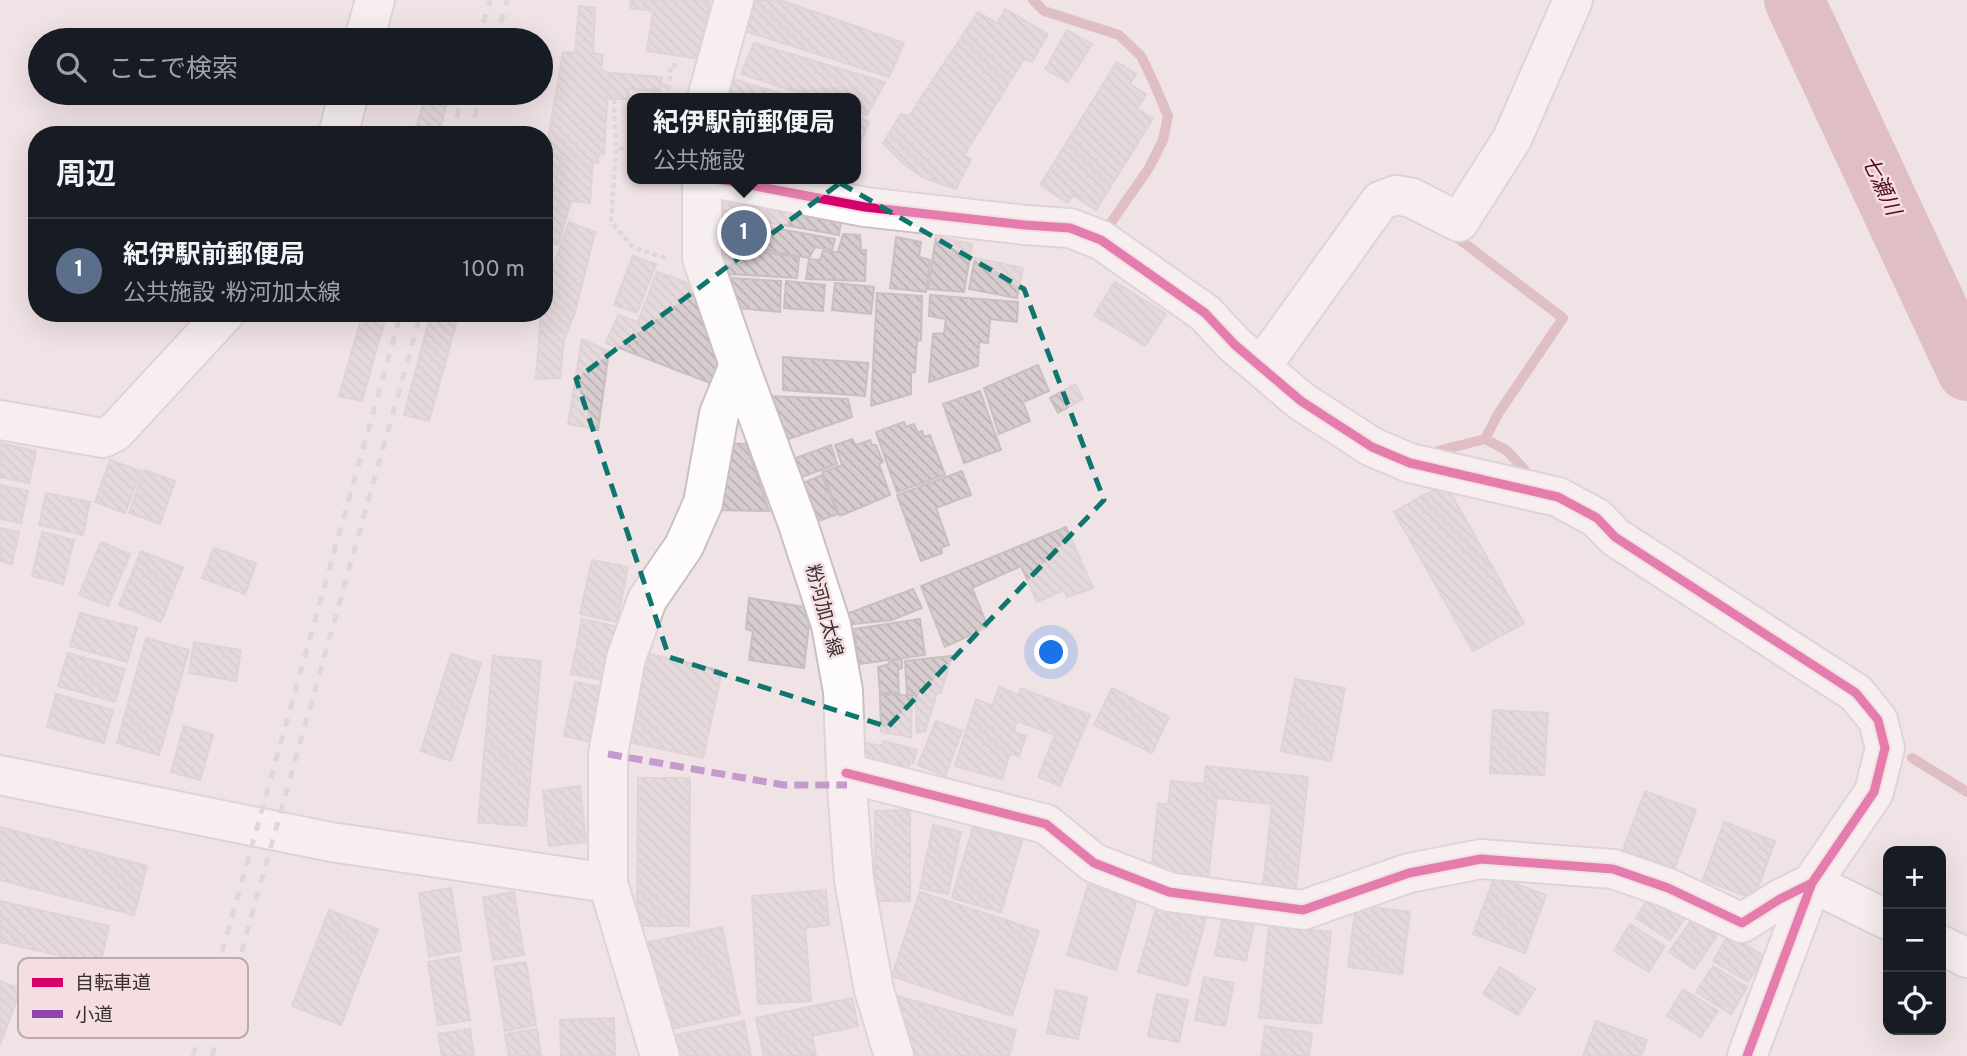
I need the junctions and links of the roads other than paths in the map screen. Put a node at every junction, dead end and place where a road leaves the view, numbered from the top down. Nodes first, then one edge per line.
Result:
1 (375, 0) edge
2 (734, 0) edge
3 (1573, 0) edge
4 (367, 28) edge
5 (708, 93) edge
6 (346, 105) edge
7 (340, 126) edge
8 (702, 184) edge
9 (745, 184) edge
10 (217, 322) edge
11 (739, 365) junction
12 (1261, 367) junction
13 (0, 420) edge
14 (846, 773) junction
15 (0, 775) edge
16 (608, 883) junction
17 (1812, 883) junction
18 (1883, 918) edge
19 (1946, 948) edge
20 (1967, 958) edge
21 (660, 1056) edge
22 (894, 1056) edge
23 (1747, 1056) edge

1 - 4 street
2 - 5 street
3 - 12 street
6 - 7 street
8 - 11 street, 粉河加太線
9 - 12 street
10 - 13 street
11 - 14 street, 粉河加太線
11 - 16 street
12 - 17 street
14 - 17 street
14 - 22 street, 粉河加太線
15 - 16 street
16 - 21 street
17 - 18 street
17 - 23 street
19 - 20 street

